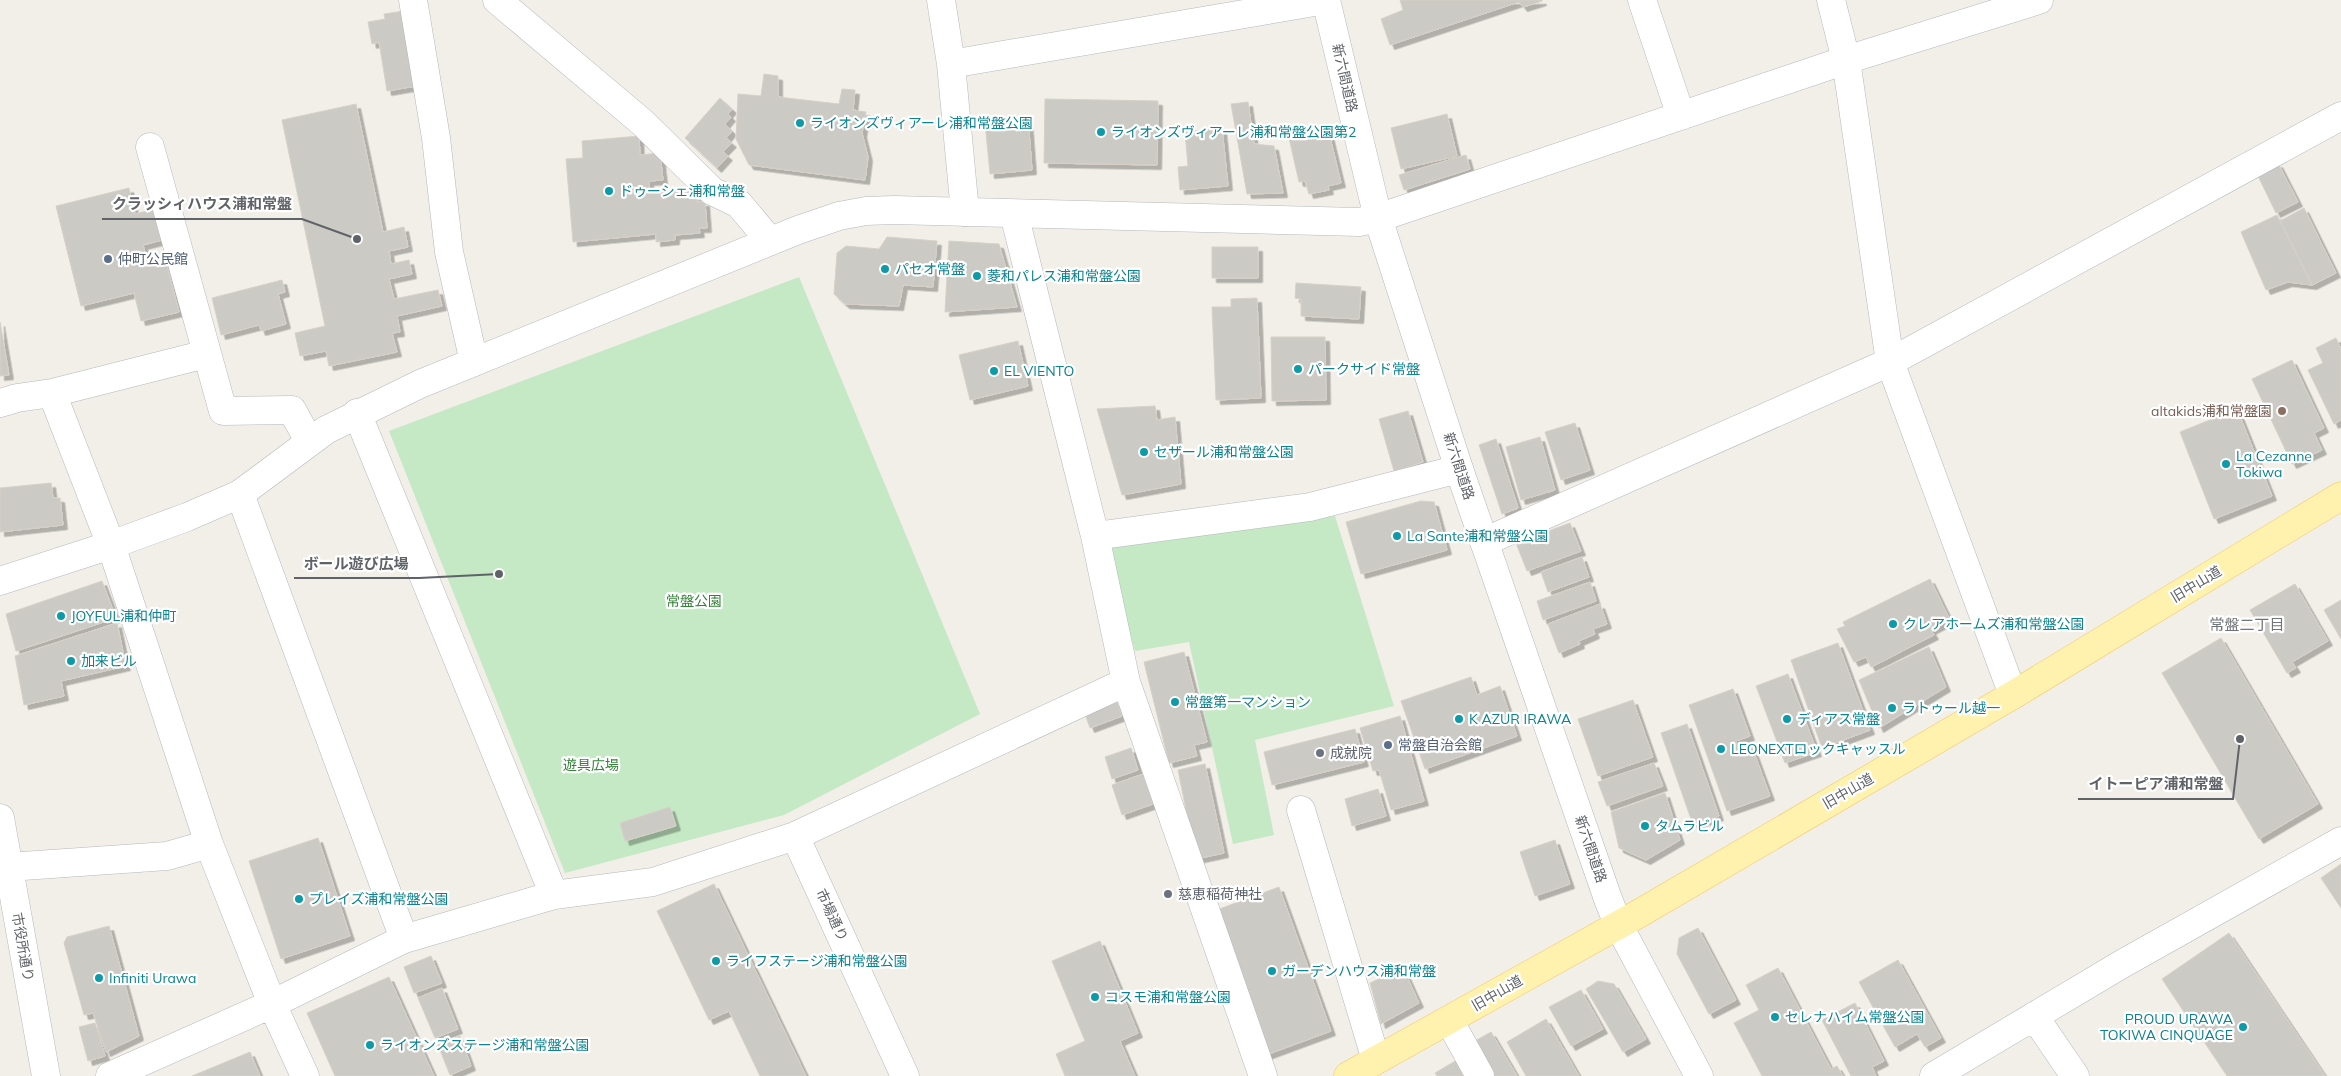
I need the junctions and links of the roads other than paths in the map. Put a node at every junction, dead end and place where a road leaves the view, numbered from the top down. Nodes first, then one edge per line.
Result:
1 (413, 0) edge
2 (497, 0) edge
3 (941, 0) edge
4 (1326, 0) edge
5 (1642, 0) edge
6 (1831, 0) edge
7 (2039, 0) edge
8 (1214, 9) edge
9 (1846, 60) junction
10 (951, 64) junction
11 (1681, 116) junction
12 (2341, 116) edge
13 (150, 147) dead end
14 (965, 212) junction
15 (1014, 214) junction
16 (1378, 218) junction
17 (770, 241) junction
18 (206, 354) junction
19 (474, 362) junction
20 (1890, 362) junction
21 (52, 393) junction
22 (0, 404) edge
23 (357, 413) junction
24 (309, 441) junction
25 (1459, 469) junction
26 (240, 494) junction
27 (2341, 496) edge
28 (1095, 536) junction
29 (1484, 542) junction
30 (111, 545) junction
31 (0, 581) edge
32 (1126, 682) junction
33 (2013, 695) junction
34 (1301, 810) dead end
35 (0, 818) edge
36 (795, 836) junction
37 (2341, 841) edge
38 (209, 844) junction
39 (8, 868) junction
40 (554, 895) junction
41 (1618, 924) junction
42 (404, 940) junction
43 (272, 1004) junction
44 (2034, 1016) junction
45 (1449, 1020) junction
46 (1376, 1060) junction
47 (46, 1076) edge
48 (110, 1076) edge
49 (306, 1076) edge
50 (905, 1076) edge
51 (1263, 1076) edge
52 (1348, 1076) edge
53 (1480, 1076) edge
54 (1699, 1076) edge
55 (1934, 1076) edge
56 (2074, 1076) edge

1 - 19 street
2 - 17 street
3 - 10 street
4 - 8 street
4 - 16 street, 新六間道路
5 - 11 street
6 - 9 street
7 - 9 street
8 - 10 street
9 - 11 street
9 - 20 street
10 - 14 street
11 - 16 street
12 - 20 street
13 - 18 street
14 - 15 street
14 - 17 street
15 - 16 street
15 - 28 street
16 - 25 street, 新六間道路
17 - 19 street
18 - 21 street
18 - 24 street
19 - 23 street
20 - 29 street
20 - 33 street
21 - 22 street
21 - 30 street
23 - 24 street
23 - 40 street
24 - 26 street
25 - 28 street
25 - 29 street, 新六間道路
26 - 30 street
26 - 42 street
27 - 33 main road, 旧中山道
28 - 32 street
29 - 41 street, 新六間道路
30 - 31 street
30 - 38 street
32 - 36 street
32 - 51 street
33 - 41 main road, 旧中山道
34 - 46 street
35 - 39 street, 市役所通り
36 - 40 street
36 - 50 street, 市場通り
37 - 44 street
38 - 39 street
38 - 43 street
39 - 47 street, 市役所通り
40 - 42 street
41 - 45 main road, 旧中山道
41 - 54 street, 新六間道路
42 - 43 street
43 - 48 street
43 - 49 street
44 - 55 street
44 - 56 street
45 - 46 main road, 旧中山道
45 - 53 street
46 - 52 main road, 旧中山道

